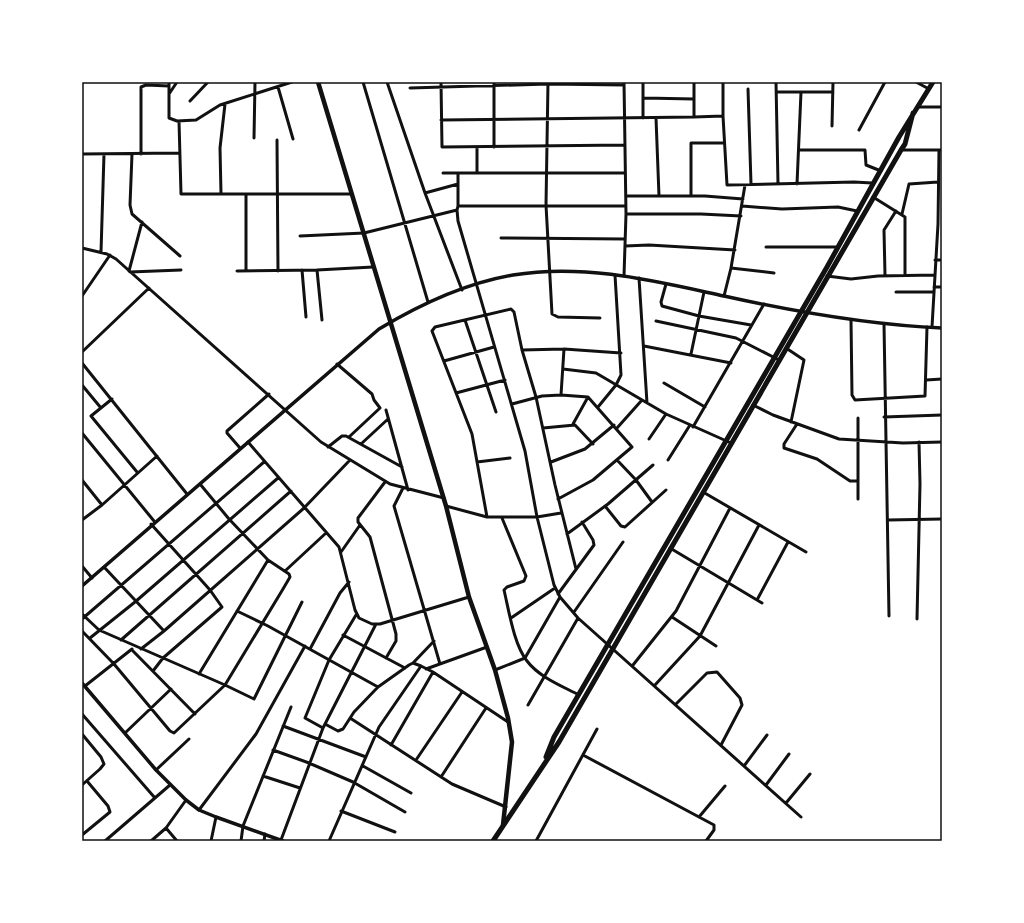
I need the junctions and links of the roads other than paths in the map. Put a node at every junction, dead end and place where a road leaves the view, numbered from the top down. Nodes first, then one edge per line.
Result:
1 (177, 82) edge
2 (208, 82) edge
3 (255, 82) edge
4 (292, 82) edge
5 (318, 82) edge
6 (363, 82) edge
7 (387, 82) edge
8 (441, 82) edge
9 (643, 82) edge
10 (694, 82) edge
11 (723, 82) edge
12 (776, 82) edge
13 (833, 82) edge
14 (885, 82) edge
15 (916, 82) edge
16 (933, 82) edge
17 (548, 83) edge
18 (169, 84) edge
19 (494, 84) edge
20 (624, 84) edge
21 (278, 87) junction
22 (441, 87) junction
23 (410, 88) dead end
24 (748, 89) dead end
25 (929, 89) junction
26 (776, 92) junction
27 (801, 92) junction
28 (833, 92) junction
29 (169, 94) junction
30 (255, 94) junction
31 (644, 98) junction
32 (694, 99) junction
33 (190, 102) dead end
34 (225, 104) junction
35 (918, 107) junction
36 (942, 107) edge
37 (914, 113) junction
38 (723, 116) junction
39 (694, 117) junction
40 (547, 118) junction
41 (643, 118) junction
42 (656, 118) junction
43 (494, 119) junction
44 (625, 119) junction
45 (441, 120) junction
46 (179, 121) junction
47 (832, 126) dead end
48 (859, 130) dead end
49 (254, 138) dead end
50 (293, 139) dead end
51 (277, 140) dead end
52 (724, 142) junction
53 (546, 144) junction
54 (625, 145) junction
55 (477, 147) junction
56 (494, 147) junction
57 (799, 150) junction
58 (901, 150) junction
59 (940, 150) edge
60 (179, 153) junction
61 (82, 154) edge
62 (104, 154) junction
63 (132, 154) junction
64 (141, 154) junction
65 (940, 170) edge
66 (881, 171) junction
67 (443, 173) dead end
68 (458, 173) junction
69 (477, 173) junction
70 (546, 173) junction
71 (625, 173) junction
72 (938, 182) junction
73 (872, 183) junction
74 (458, 184) junction
75 (751, 184) junction
76 (778, 184) junction
77 (798, 184) junction
78 (745, 185) junction
79 (426, 193) junction
80 (940, 193) edge
81 (221, 194) junction
82 (246, 194) junction
83 (276, 194) junction
84 (352, 194) junction
85 (626, 196) junction
86 (659, 196) junction
87 (691, 196) junction
88 (873, 198) junction
89 (743, 199) junction
90 (546, 205) junction
91 (458, 206) junction
92 (625, 206) junction
93 (742, 206) junction
94 (457, 210) junction
95 (896, 210) junction
96 (857, 211) junction
97 (626, 214) junction
98 (902, 214) junction
99 (435, 215) junction
100 (741, 216) junction
101 (142, 222) junction
102 (404, 222) junction
103 (940, 224) edge
104 (364, 233) junction
105 (300, 236) dead end
106 (501, 238) dead end
107 (625, 238) junction
108 (547, 239) junction
109 (625, 246) junction
110 (766, 247) dead end
111 (838, 247) junction
112 (82, 248) edge
113 (735, 250) junction
114 (101, 252) junction
115 (110, 255) junction
116 (180, 256) dead end
117 (935, 260) junction
118 (942, 260) edge
119 (372, 267) junction
120 (731, 268) junction
121 (181, 270) dead end
122 (278, 270) junction
123 (302, 270) junction
124 (317, 270) junction
125 (130, 271) junction
126 (237, 271) dead end
127 (246, 271) junction
128 (549, 272) junction
129 (774, 273) dead end
130 (616, 275) junction
131 (885, 275) junction
132 (905, 275) junction
133 (935, 275) junction
134 (624, 276) junction
135 (827, 276) junction
136 (639, 278) junction
137 (666, 284) junction
138 (476, 285) junction
139 (934, 287) junction
140 (942, 287) edge
141 (149, 288) junction
142 (462, 290) junction
143 (704, 292) junction
144 (896, 292) dead end
145 (934, 292) junction
146 (82, 296) edge
147 (724, 296) junction
148 (428, 302) junction
149 (764, 304) junction
150 (804, 311) junction
151 (484, 316) junction
152 (699, 316) junction
153 (306, 317) dead end
154 (600, 318) dead end
155 (322, 320) dead end
156 (465, 320) junction
157 (851, 320) junction
158 (656, 321) dead end
159 (389, 322) junction
160 (884, 324) junction
161 (752, 326) junction
162 (927, 327) junction
163 (932, 327) junction
164 (942, 328) edge
165 (696, 329) junction
166 (743, 340) junction
167 (644, 346) junction
168 (494, 347) junction
169 (786, 348) junction
170 (564, 349) junction
171 (522, 350) junction
172 (82, 352) edge
173 (476, 352) junction
174 (621, 353) junction
175 (691, 354) junction
176 (777, 358) junction
177 (444, 361) junction
178 (82, 363) edge
179 (731, 363) junction
180 (337, 364) junction
181 (563, 369) junction
182 (942, 379) edge
183 (504, 380) junction
184 (926, 380) junction
185 (664, 383) dead end
186 (82, 385) edge
187 (487, 385) junction
188 (616, 385) junction
189 (84, 390) edge
190 (456, 393) junction
191 (269, 394) junction
192 (562, 395) junction
193 (536, 397) junction
194 (588, 398) junction
195 (884, 398) junction
196 (112, 399) junction
197 (642, 400) junction
198 (647, 403) junction
199 (512, 404) junction
200 (753, 405) junction
201 (598, 407) junction
202 (705, 407) junction
203 (101, 408) junction
204 (286, 410) junction
205 (386, 410) dead end
206 (496, 412) dead end
207 (666, 414) junction
208 (942, 415) edge
209 (884, 417) junction
210 (858, 418) dead end
211 (388, 419) junction
212 (791, 422) junction
213 (573, 424) junction
214 (797, 424) junction
215 (614, 425) junction
216 (692, 426) junction
217 (543, 428) junction
218 (617, 428) junction
219 (82, 433) edge
220 (349, 437) junction
221 (649, 439) dead end
222 (859, 441) junction
223 (248, 442) junction
224 (728, 442) junction
225 (885, 442) junction
226 (919, 442) junction
227 (942, 442) edge
228 (361, 444) junction
229 (593, 444) junction
230 (328, 447) junction
231 (240, 448) junction
232 (157, 456) junction
233 (510, 458) dead end
234 (350, 460) junction
235 (617, 460) junction
236 (668, 460) dead end
237 (264, 462) junction
238 (477, 462) junction
239 (551, 462) junction
240 (653, 465) dead end
241 (402, 467) junction
242 (138, 472) junction
243 (278, 478) junction
244 (82, 480) edge
245 (636, 480) junction
246 (858, 481) junction
247 (384, 482) junction
248 (125, 484) junction
249 (200, 484) junction
250 (402, 488) junction
251 (408, 490) junction
252 (666, 490) dead end
253 (291, 491) junction
254 (703, 492) junction
255 (187, 494) junction
256 (444, 498) junction
257 (558, 499) junction
258 (858, 499) dead end
259 (652, 502) junction
260 (216, 503) junction
261 (102, 505) junction
262 (446, 506) junction
263 (605, 506) junction
264 (304, 508) junction
265 (730, 508) junction
266 (561, 513) junction
267 (487, 517) junction
268 (536, 517) junction
269 (502, 518) junction
270 (229, 519) junction
271 (82, 520) edge
272 (888, 520) junction
273 (919, 520) junction
274 (942, 520) edge
275 (582, 522) junction
276 (153, 523) junction
277 (360, 525) junction
278 (759, 525) junction
279 (242, 533) junction
280 (326, 533) junction
281 (566, 534) junction
282 (623, 542) dead end
283 (788, 542) junction
284 (168, 544) junction
285 (257, 548) junction
286 (670, 548) junction
287 (341, 552) junction
288 (806, 552) dead end
289 (182, 560) junction
290 (268, 560) junction
291 (82, 566) edge
292 (104, 567) junction
293 (699, 567) junction
294 (576, 569) junction
295 (285, 571) junction
296 (196, 575) junction
297 (92, 578) junction
298 (348, 582) junction
299 (728, 584) junction
300 (82, 586) edge
301 (120, 586) junction
302 (555, 588) junction
303 (210, 590) junction
304 (559, 596) junction
305 (469, 597) junction
306 (757, 600) junction
307 (135, 602) junction
308 (302, 602) dead end
309 (762, 603) dead end
310 (237, 611) junction
311 (423, 612) junction
312 (574, 612) junction
313 (82, 614) edge
314 (356, 615) junction
315 (889, 616) dead end
316 (149, 617) junction
317 (672, 617) junction
318 (84, 618) edge
319 (511, 618) junction
320 (578, 618) junction
321 (917, 618) dead end
322 (393, 620) junction
323 (262, 623) junction
324 (376, 624) junction
325 (99, 630) junction
326 (82, 631) edge
327 (164, 631) junction
328 (284, 635) junction
329 (343, 635) junction
330 (700, 636) junction
331 (90, 638) junction
332 (121, 640) junction
333 (434, 641) junction
334 (305, 646) junction
335 (365, 646) junction
336 (611, 646) junction
337 (716, 646) dead end
338 (136, 647) junction
339 (486, 647) junction
340 (141, 649) junction
341 (310, 649) junction
342 (132, 650) junction
343 (163, 658) junction
344 (386, 658) junction
345 (524, 658) junction
346 (329, 660) junction
347 (413, 663) junction
348 (114, 664) junction
349 (440, 664) junction
350 (633, 665) junction
351 (421, 666) junction
352 (405, 668) junction
353 (426, 669) junction
354 (495, 670) junction
355 (153, 671) junction
356 (351, 672) junction
357 (432, 672) junction
358 (199, 674) junction
359 (544, 676) junction
360 (83, 684) edge
361 (225, 685) junction
362 (655, 685) junction
363 (378, 687) junction
364 (171, 689) junction
365 (462, 692) junction
366 (579, 695) junction
367 (584, 698) junction
368 (676, 704) junction
369 (528, 705) dead end
370 (291, 707) dead end
371 (152, 708) junction
372 (486, 708) junction
373 (82, 714) edge
374 (195, 714) junction
375 (350, 718) junction
376 (509, 723) junction
377 (325, 724) junction
378 (283, 726) junction
379 (323, 728) junction
380 (597, 729) dead end
381 (125, 733) junction
382 (82, 734) edge
383 (376, 734) junction
384 (767, 735) dead end
385 (189, 739) dead end
386 (319, 739) junction
387 (391, 745) junction
388 (721, 745) junction
389 (273, 750) junction
390 (789, 754) dead end
391 (583, 755) junction
392 (366, 757) junction
393 (416, 760) junction
394 (309, 763) junction
395 (363, 766) junction
396 (744, 766) junction
397 (542, 767) junction
398 (156, 770) junction
399 (810, 774) dead end
400 (263, 776) junction
401 (441, 777) junction
402 (87, 781) junction
403 (354, 782) junction
404 (82, 785) edge
405 (766, 785) junction
406 (170, 786) junction
407 (725, 786) dead end
408 (300, 788) junction
409 (411, 793) dead end
410 (155, 798) junction
411 (186, 800) junction
412 (786, 803) junction
413 (506, 807) junction
414 (199, 810) junction
415 (341, 811) junction
416 (405, 812) dead end
417 (216, 817) junction
418 (698, 817) junction
419 (801, 817) dead end
420 (243, 826) junction
421 (503, 827) junction
422 (166, 828) junction
423 (395, 832) dead end
424 (265, 834) junction
425 (82, 835) edge
426 (105, 841) edge
427 (151, 841) edge
428 (177, 841) edge
429 (211, 841) edge
430 (241, 841) edge
431 (264, 841) edge
432 (282, 841) edge
433 (329, 841) edge
434 (493, 841) edge
435 (497, 841) edge
436 (536, 841) edge
437 (706, 841) edge

1 - 29 street
2 - 33 street
3 - 30 street
4 - 21 street
5 - 84 main road
6 - 102 street
7 - 79 street
8 - 22 street
9 - 31 street
10 - 32 street
11 - 38 street
12 - 26 street
13 - 28 street
14 - 48 street
15 - 25 street
16 - 25 highway
17 - 19 street
17 - 20 street
17 - 40 street
18 - 29 street
18 - 64 street
19 - 22 street
19 - 43 street
20 - 44 street
21 - 30 street
21 - 50 street
22 - 23 street
22 - 45 street
24 - 75 street
25 - 35 highway
26 - 27 street
26 - 76 street
27 - 28 street
27 - 57 street
28 - 47 street
29 - 46 street
30 - 34 street
30 - 49 street
31 - 32 street
31 - 41 street
32 - 39 street
34 - 46 street
34 - 81 street
35 - 36 street
35 - 37 highway
37 - 58 highway
37 - 66 highway
38 - 39 street
38 - 52 street
39 - 42 street
40 - 43 street
40 - 44 street
40 - 53 street
41 - 42 street
41 - 44 street
42 - 86 street
43 - 45 street
43 - 56 street
44 - 54 street
45 - 55 street
46 - 60 street
51 - 83 street
52 - 78 street
52 - 87 street
53 - 54 street
53 - 56 street
53 - 70 street
54 - 71 street
55 - 56 street
55 - 69 street
57 - 66 street
57 - 77 street
58 - 59 street
58 - 88 highway
59 - 65 street
60 - 64 street
60 - 81 street
61 - 62 street
62 - 63 street
62 - 114 street
63 - 64 street
63 - 101 street
65 - 72 street
66 - 73 highway
67 - 68 street
68 - 69 street
68 - 74 street
69 - 70 street
70 - 71 street
70 - 90 street
71 - 85 street
72 - 80 street
72 - 98 street
73 - 77 street
73 - 96 highway
74 - 79 street
74 - 91 street
75 - 76 street
75 - 78 street
76 - 77 street
78 - 89 street
79 - 99 street
80 - 103 street
81 - 82 street
82 - 83 street
82 - 127 street
83 - 84 street
83 - 122 street
84 - 104 main road
85 - 86 street
85 - 92 street
86 - 87 street
87 - 89 street
88 - 95 street
88 - 135 highway
89 - 93 street
90 - 91 street
90 - 92 street
90 - 108 street
91 - 94 street
92 - 97 street
93 - 96 street
93 - 100 street
94 - 99 street
94 - 138 street
95 - 98 street
95 - 131 street
96 - 111 highway
97 - 100 street
97 - 107 street
98 - 132 street
99 - 102 street
99 - 142 street
100 - 113 street
101 - 116 street
101 - 125 street
102 - 104 street
102 - 148 street
103 - 117 street
104 - 105 street
104 - 119 main road
106 - 108 street
107 - 108 street
107 - 109 street
108 - 128 street
109 - 113 street
109 - 134 street
110 - 111 street
111 - 150 highway
112 - 114 street
113 - 120 street
114 - 115 street
115 - 125 street
115 - 146 street
117 - 118 street
117 - 133 street
119 - 124 street
119 - 159 main road
120 - 129 street
120 - 147 street
121 - 125 street
122 - 123 street
122 - 127 street
123 - 124 street
123 - 153 street
124 - 155 street
125 - 141 street
126 - 127 street
128 - 130 street
128 - 138 street
128 - 154 street
130 - 134 street
130 - 174 street
131 - 132 street
131 - 135 street
132 - 133 street
133 - 139 street
134 - 136 street
135 - 150 highway
136 - 137 street
136 - 167 street
137 - 143 street
137 - 152 street
138 - 142 street
138 - 151 street
139 - 140 street
139 - 145 street
141 - 172 street
141 - 191 street
142 - 148 street
143 - 147 street
143 - 152 street
144 - 145 street
145 - 163 street
147 - 149 street
148 - 159 street
149 - 150 street
149 - 161 street
150 - 157 street
150 - 169 highway
150 - 176 highway
151 - 156 street
151 - 168 street
151 - 171 street
152 - 161 street
152 - 165 street
156 - 173 street
156 - 177 street
157 - 160 street
157 - 195 street
158 - 165 street
159 - 180 street
159 - 256 main road
160 - 162 street
160 - 195 street
161 - 166 street
162 - 163 street
162 - 184 street
163 - 164 street
165 - 166 street
165 - 175 street
166 - 176 street
166 - 179 street
167 - 175 street
167 - 198 street
168 - 173 street
168 - 183 street
169 - 176 highway
169 - 212 street
170 - 171 street
170 - 174 street
170 - 181 street
171 - 193 street
173 - 177 street
173 - 187 street
174 - 188 street
175 - 179 street
176 - 200 highway
176 - 224 highway
177 - 190 street
178 - 196 street
179 - 202 street
180 - 204 street
180 - 220 street
181 - 188 street
181 - 192 street
182 - 184 street
183 - 187 street
183 - 199 street
184 - 195 street
185 - 202 street
186 - 189 street
187 - 190 street
187 - 206 street
188 - 197 street
188 - 201 street
189 - 203 street
190 - 238 street
191 - 204 street
191 - 231 street
192 - 193 street
192 - 194 street
193 - 199 street
193 - 217 street
194 - 201 street
194 - 213 street
195 - 209 street
196 - 203 street
196 - 232 street
197 - 198 street
197 - 218 street
198 - 207 street
199 - 268 street
200 - 212 street
200 - 224 highway
201 - 215 street
202 - 216 street
203 - 242 street
204 - 223 street
204 - 230 street
205 - 211 street
207 - 216 street
207 - 221 street
208 - 209 street
209 - 225 street
210 - 222 street
211 - 228 street
211 - 241 street
212 - 214 street
213 - 217 street
213 - 229 street
214 - 222 street
214 - 246 street
215 - 218 street
215 - 229 street
216 - 224 street
216 - 236 street
217 - 239 street
218 - 235 street
219 - 248 street
220 - 228 street
220 - 230 street
222 - 225 street
222 - 246 street
223 - 231 street
223 - 237 street
224 - 254 highway
224 - 336 highway
225 - 226 street
225 - 272 street
226 - 227 street
226 - 273 street
228 - 241 street
229 - 239 street
230 - 234 street
231 - 249 street
232 - 242 street
232 - 255 street
233 - 238 street
234 - 247 street
234 - 264 street
235 - 245 street
235 - 257 street
237 - 243 street
237 - 260 street
238 - 267 street
239 - 257 street
240 - 245 street
241 - 251 street
242 - 248 street
243 - 253 street
243 - 270 street
244 - 261 street
245 - 259 street
245 - 263 street
246 - 258 street
247 - 250 street
247 - 277 street
248 - 261 street
248 - 276 street
249 - 255 street
249 - 260 street
250 - 251 street
250 - 311 street
251 - 256 street
252 - 259 street
253 - 264 street
253 - 279 street
254 - 265 street
254 - 286 highway
255 - 276 street
256 - 262 main road
257 - 266 street
259 - 263 street
260 - 270 street
260 - 284 street
261 - 271 street
262 - 267 street
262 - 305 main road
263 - 275 street
264 - 280 street
264 - 285 street
265 - 278 street
265 - 293 street
266 - 268 street
266 - 281 street
267 - 269 street
268 - 269 street
268 - 302 street
269 - 319 street
270 - 279 street
270 - 289 street
272 - 273 street
272 - 315 street
273 - 274 street
273 - 321 street
275 - 281 street
275 - 294 street
276 - 284 street
276 - 292 street
277 - 287 street
277 - 322 street
278 - 283 street
278 - 299 street
279 - 285 street
279 - 296 street
280 - 287 street
280 - 295 street
281 - 294 street
282 - 312 street
283 - 288 street
283 - 306 street
284 - 289 street
284 - 301 street
285 - 290 street
285 - 303 street
286 - 293 street
286 - 336 highway
287 - 298 street
289 - 296 street
289 - 307 street
290 - 295 street
290 - 310 street
291 - 297 street
292 - 297 street
292 - 301 street
293 - 299 street
293 - 317 street
294 - 304 street
295 - 323 street
296 - 303 street
296 - 316 street
297 - 300 street
298 - 314 street
298 - 341 street
299 - 306 street
299 - 330 street
301 - 307 street
301 - 318 street
302 - 304 street
302 - 319 street
303 - 327 street
303 - 343 street
304 - 312 street
304 - 345 street
305 - 311 street
305 - 339 main road
306 - 309 street
307 - 316 street
307 - 325 street
308 - 328 street
310 - 323 street
310 - 358 street
311 - 322 street
311 - 333 street
312 - 320 street
313 - 318 street
314 - 324 street
314 - 329 street
316 - 327 street
316 - 332 street
317 - 330 street
317 - 350 street
318 - 325 street
319 - 345 street
320 - 336 street
320 - 359 street
322 - 324 street
322 - 344 street
323 - 328 street
323 - 361 street
324 - 335 street
325 - 331 street
325 - 332 street
326 - 331 street
327 - 340 street
328 - 334 street
328 - 361 street
329 - 335 street
329 - 346 street
330 - 337 street
330 - 362 street
331 - 348 street
332 - 338 street
333 - 347 street
333 - 349 street
334 - 341 street
334 - 414 street
335 - 344 street
335 - 356 street
336 - 350 street
336 - 366 highway
336 - 367 highway
338 - 340 street
338 - 342 street
339 - 349 street
339 - 354 main road
340 - 343 street
341 - 346 street
342 - 348 street
342 - 355 street
343 - 355 street
343 - 358 street
344 - 352 street
345 - 354 street
345 - 359 street
346 - 356 street
346 - 379 street
347 - 351 street
347 - 352 street
348 - 360 street
348 - 371 street
349 - 353 street
350 - 362 street
351 - 353 street
351 - 383 street
352 - 363 street
353 - 357 street
354 - 376 main road
355 - 364 street
356 - 363 street
356 - 377 street
357 - 365 street
357 - 387 street
358 - 361 street
359 - 366 street
359 - 369 street
360 - 381 street
361 - 374 street
362 - 368 street
363 - 375 street
364 - 371 street
364 - 374 street
365 - 372 street
365 - 393 street
366 - 367 street
366 - 397 highway
367 - 397 highway
368 - 388 street
368 - 388 street
370 - 378 street
371 - 374 street
371 - 381 street
372 - 376 street
372 - 401 street
373 - 410 street
375 - 377 street
375 - 383 street
376 - 413 main road
377 - 379 street
378 - 386 street
378 - 389 street
379 - 386 street
380 - 391 street
381 - 398 street
382 - 402 street
383 - 387 street
383 - 392 street
384 - 396 street
385 - 398 street
386 - 392 street
386 - 394 street
387 - 393 street
388 - 396 street
389 - 394 street
389 - 400 street
390 - 405 street
391 - 418 street
391 - 436 street
392 - 395 street
393 - 401 street
394 - 403 street
394 - 408 street
395 - 403 street
395 - 409 street
396 - 405 street
397 - 421 highway
398 - 406 street
399 - 412 street
400 - 408 street
400 - 420 street
401 - 413 street
402 - 404 street
402 - 425 street
403 - 415 street
403 - 416 street
405 - 412 street
406 - 410 street
406 - 411 street
407 - 418 street
408 - 432 street
410 - 426 street
411 - 414 street
411 - 422 street
412 - 419 street
413 - 421 main road
414 - 417 street
415 - 423 street
415 - 433 street
417 - 420 street
417 - 429 street
418 - 437 street
420 - 424 street
420 - 430 street
421 - 434 highway
421 - 435 highway
422 - 427 street
422 - 428 street
424 - 431 street
424 - 432 street

